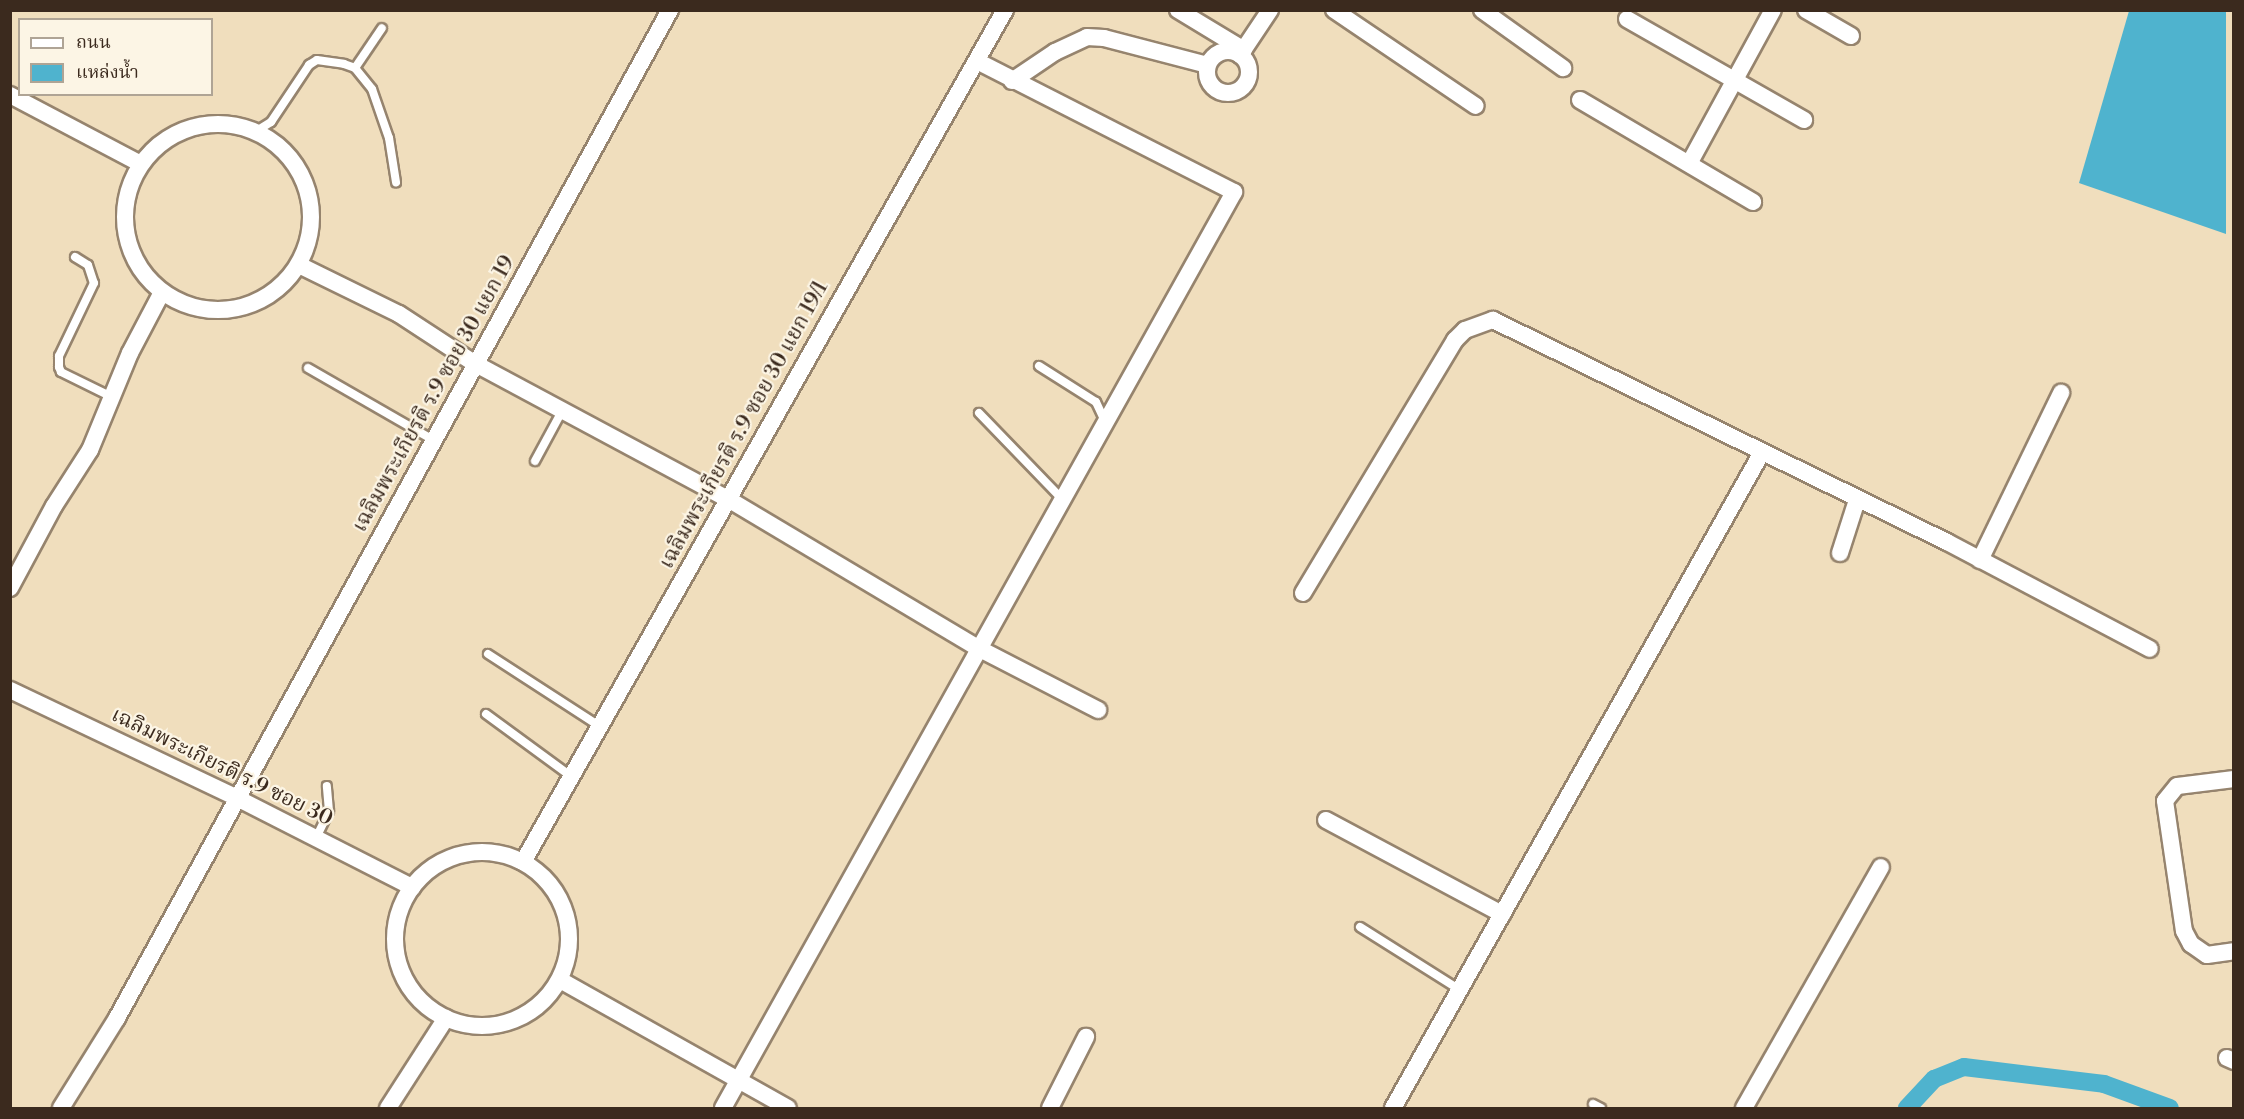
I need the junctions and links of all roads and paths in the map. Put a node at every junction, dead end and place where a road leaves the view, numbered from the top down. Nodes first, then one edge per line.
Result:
1 (670, 10) edge
2 (1005, 10) edge
3 (1178, 10) edge
4 (1270, 10) edge
5 (1334, 10) edge
6 (1482, 10) edge
7 (1773, 10) edge
8 (1806, 10) edge
9 (1627, 19) dead end
10 (382, 28) dead end
11 (1851, 36) dead end
12 (1242, 53) junction
13 (977, 61) junction
14 (1208, 65) junction
15 (355, 68) junction
16 (1563, 68) dead end
17 (1735, 79) junction
18 (1011, 81) junction
19 (10, 95) edge
20 (1580, 100) dead end
21 (1476, 106) dead end
22 (1804, 120) dead end
23 (255, 132) junction
24 (1690, 162) junction
25 (141, 164) junction
26 (396, 182) dead end
27 (1753, 202) dead end
28 (75, 257) dead end
29 (299, 265) junction
30 (162, 292) junction
31 (474, 363) junction
32 (1039, 366) dead end
33 (308, 368) dead end
34 (2061, 393) dead end
35 (112, 397) junction
36 (562, 411) junction
37 (979, 413) dead end
38 (1107, 425) junction
39 (435, 441) junction
40 (1761, 454) junction
41 (535, 461) dead end
42 (728, 499) junction
43 (1857, 500) junction
44 (1064, 501) junction
45 (1840, 553) dead end
46 (1980, 560) junction
47 (10, 588) edge
48 (1303, 594) dead end
49 (980, 649) junction
50 (2150, 649) dead end
51 (488, 654) dead end
52 (10, 690) edge
53 (1098, 710) dead end
54 (486, 714) dead end
55 (601, 727) junction
56 (572, 777) junction
57 (2234, 779) edge
58 (327, 786) dead end
59 (235, 797) junction
60 (1326, 820) dead end
61 (316, 838) junction
62 (523, 862) junction
63 (1881, 867) dead end
64 (412, 887) junction
65 (1502, 914) junction
66 (1360, 927) dead end
67 (2234, 951) edge
68 (560, 980) junction
69 (1460, 990) junction
70 (446, 1018) junction
71 (1086, 1037) dead end
72 (740, 1080) junction
73 (61, 1108) edge
74 (388, 1108) edge
75 (723, 1108) edge
76 (788, 1108) edge
77 (1050, 1108) edge
78 (1393, 1108) edge
79 (1744, 1108) edge

1 - 31 street, เฉลิมพระเกียรติ ร.9 ซอย 30 แยก 19
2 - 13 street, เฉลิมพระเกียรติ ร.9 ซอย 30 แยก 19/1
3 - 12 street
4 - 12 street
5 - 21 street
6 - 16 street
7 - 17 street
8 - 11 street
9 - 17 street
10 - 15 lane
12 - 14 street
12 - 14 street
13 - 18 street
13 - 42 street, เฉลิมพระเกียรติ ร.9 ซอย 30 แยก 19/1
14 - 18 street
15 - 23 lane
15 - 26 lane
17 - 22 street
17 - 24 street
18 - 38 street
19 - 25 street
20 - 24 street
23 - 25 street
23 - 29 street
24 - 27 street
25 - 30 street
28 - 35 lane
29 - 30 street
29 - 31 street
30 - 35 street
31 - 36 street
31 - 39 street, เฉลิมพระเกียรติ ร.9 ซอย 30 แยก 19
32 - 38 lane
33 - 39 lane
34 - 46 street
35 - 47 street
36 - 41 lane
36 - 42 street
37 - 44 lane
38 - 44 street
39 - 59 street, เฉลิมพระเกียรติ ร.9 ซอย 30 แยก 19
40 - 43 street
40 - 48 street
40 - 65 street
42 - 49 street
42 - 55 street, เฉลิมพระเกียรติ ร.9 ซอย 30 แยก 19/1
43 - 45 street
43 - 46 street
44 - 49 street
46 - 50 street
49 - 53 street
49 - 72 street
51 - 55 lane
52 - 59 street, เฉลิมพระเกียรติ ร.9 ซอย 30
54 - 56 lane
55 - 56 street, เฉลิมพระเกียรติ ร.9 ซอย 30 แยก 19/1
56 - 62 street, เฉลิมพระเกียรติ ร.9 ซอย 30 แยก 19/1
57 - 67 street
58 - 61 lane
59 - 61 street, เฉลิมพระเกียรติ ร.9 ซอย 30
59 - 73 street, เฉลิมพระเกียรติ ร.9 ซอย 30 แยก 19
60 - 65 street
61 - 64 street, เฉลิมพระเกียรติ ร.9 ซอย 30
62 - 64 street
62 - 68 street
63 - 79 street
64 - 70 street
65 - 69 street
66 - 69 lane
68 - 70 street
68 - 72 street
69 - 78 street
70 - 74 street
71 - 77 street
72 - 75 street
72 - 76 street

